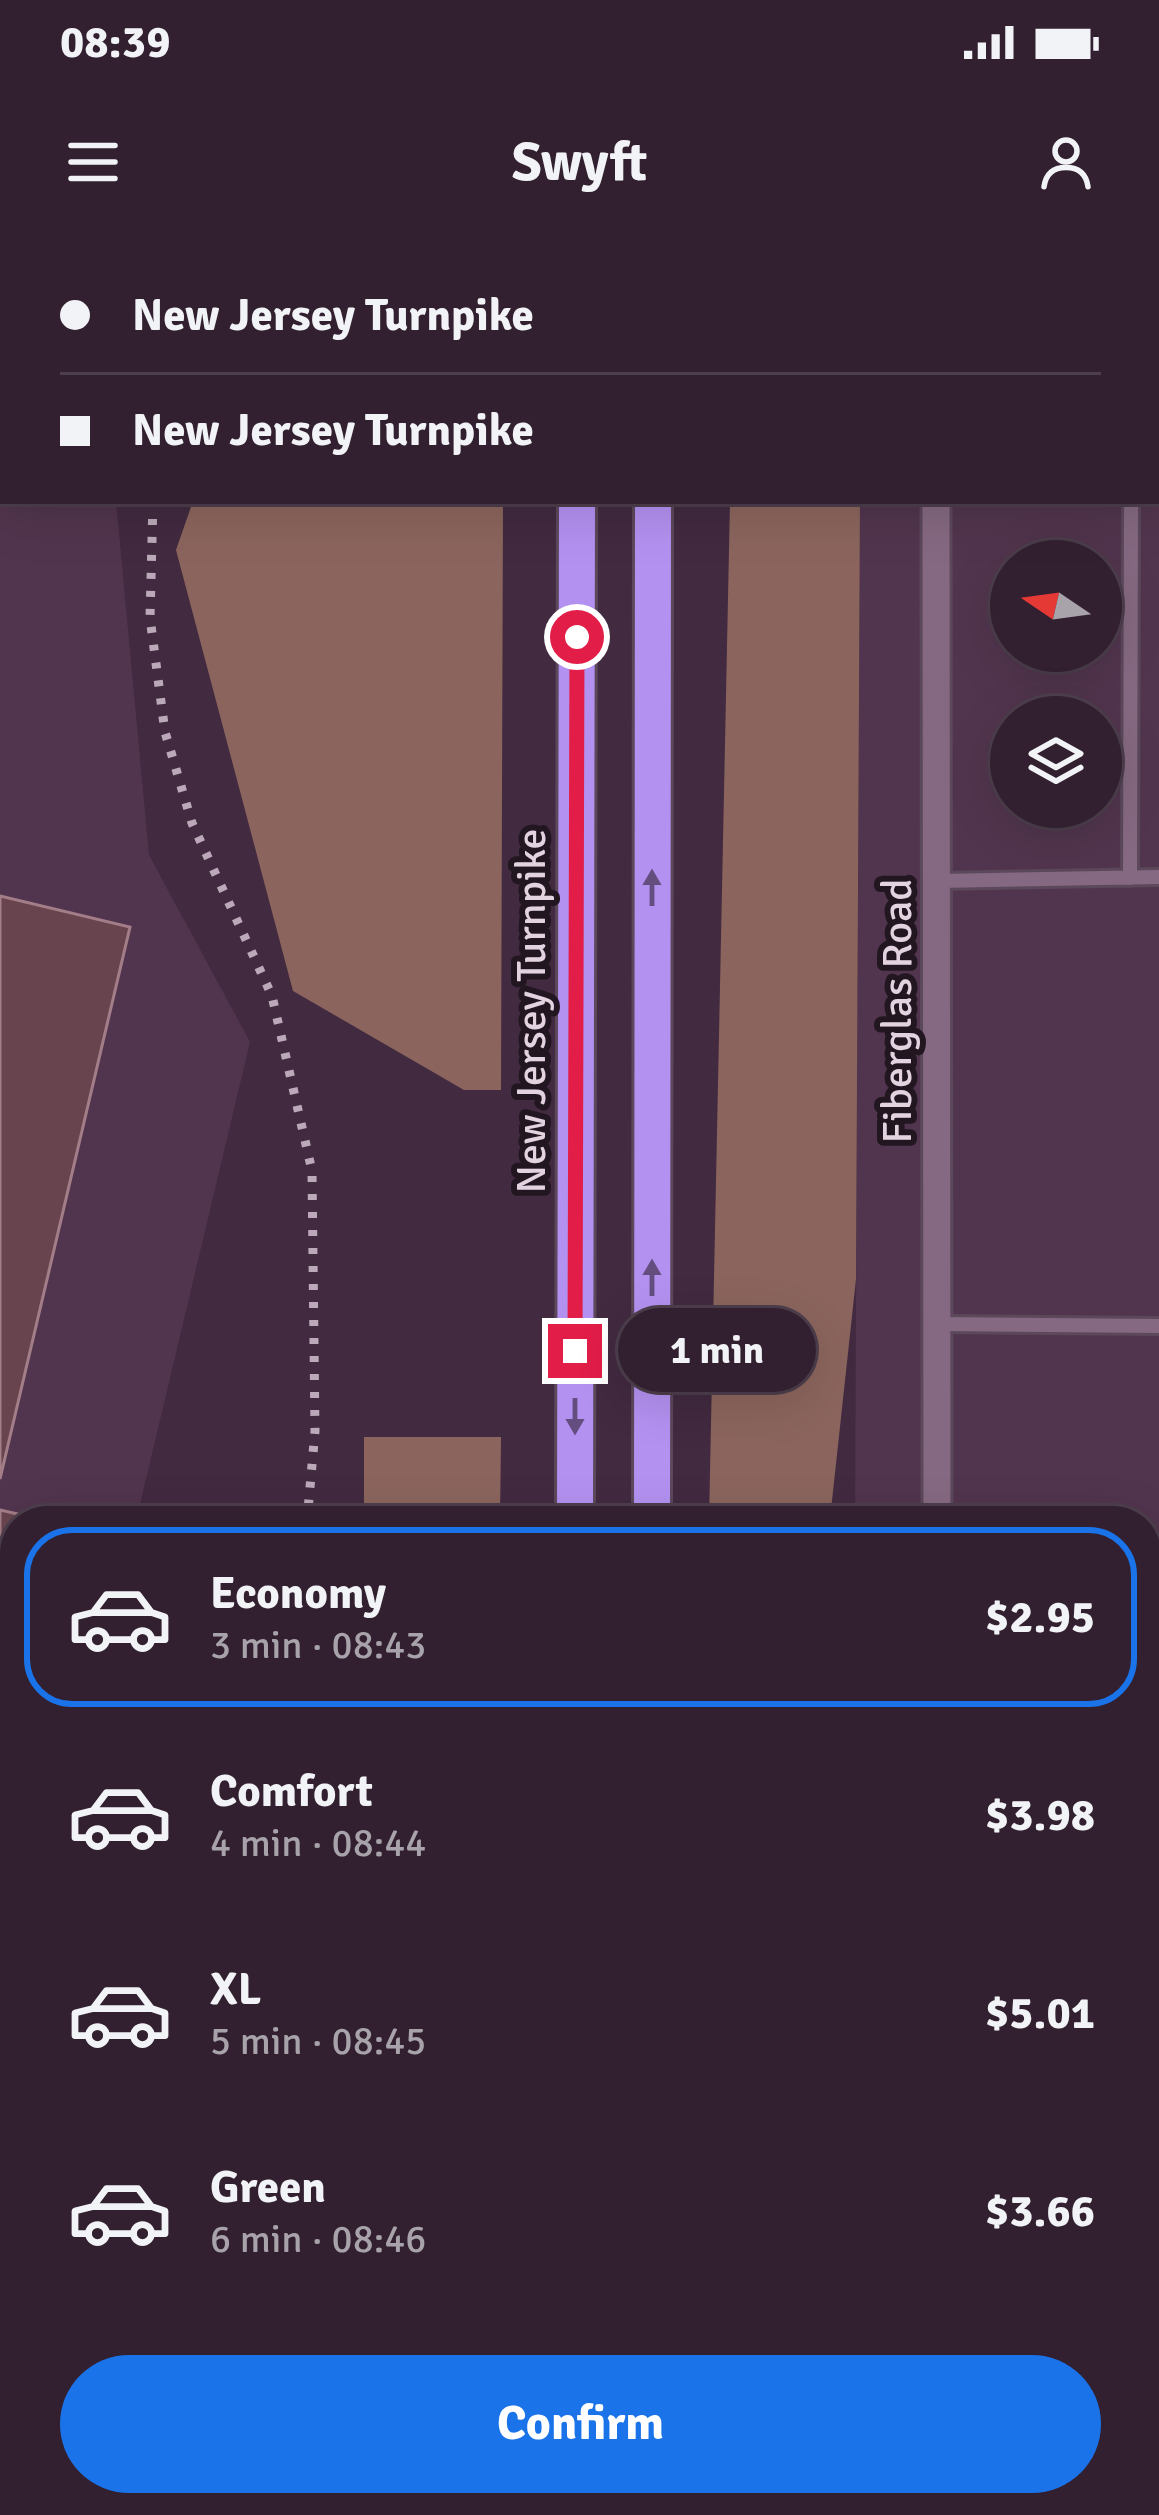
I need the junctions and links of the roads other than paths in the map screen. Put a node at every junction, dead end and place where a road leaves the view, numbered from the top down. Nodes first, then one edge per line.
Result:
1 (577, 504) edge
2 (652, 504) edge
3 (936, 504) edge
4 (1131, 504) edge
5 (1130, 878) junction
6 (1159, 878) edge
7 (938, 881) junction
8 (939, 1324) junction
9 (1159, 1325) edge
10 (575, 1506) edge
11 (652, 1506) edge
12 (937, 1506) edge

1 -> 10 highway, New Jersey Turnpike
11 -> 2 highway
3 - 7 street, Fiberglas Road
4 - 5 lane
5 - 6 lane
5 - 7 lane
7 - 8 street, Fiberglas Road
8 - 9 lane
8 - 12 street, Fiberglas Road

